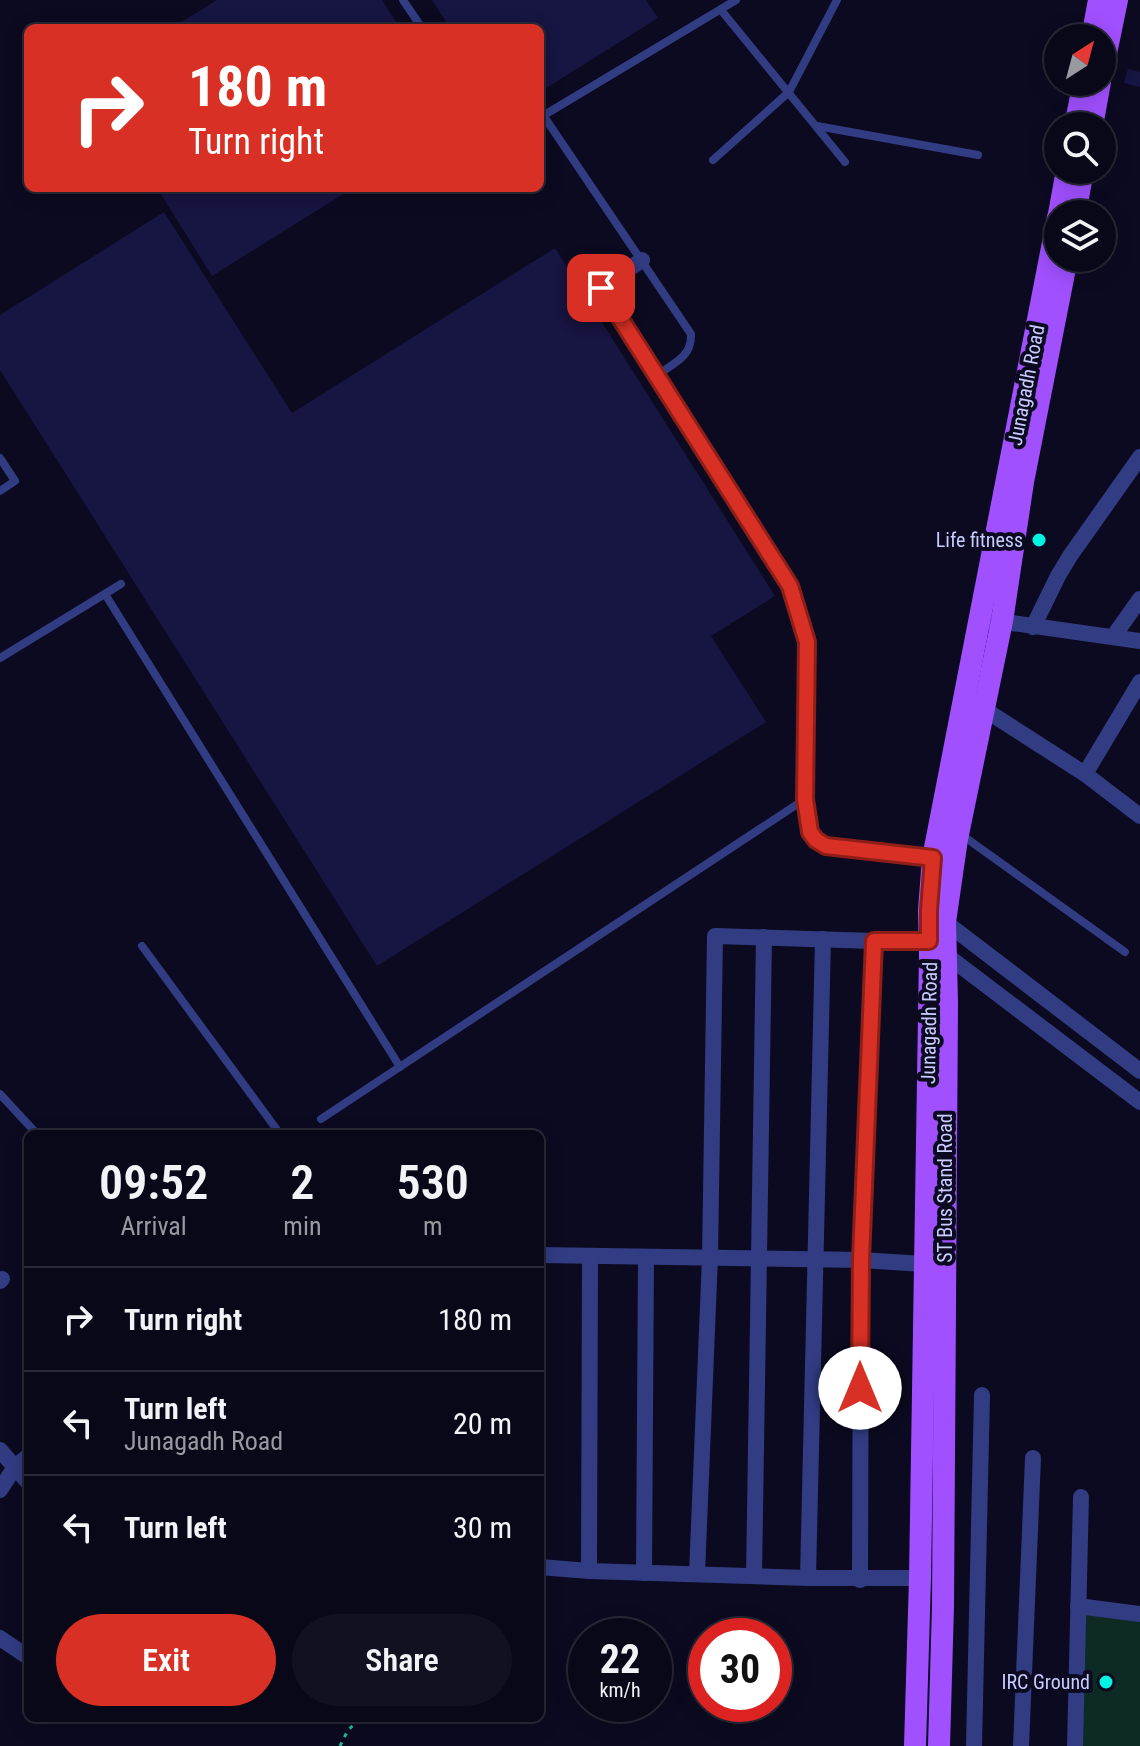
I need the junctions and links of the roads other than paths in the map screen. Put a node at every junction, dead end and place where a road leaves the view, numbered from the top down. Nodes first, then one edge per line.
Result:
1 (403, 0) edge
2 (736, 0) edge
3 (837, 0) edge
4 (1099, 0) edge
5 (1117, 0) edge
6 (721, 10) junction
7 (419, 24) edge
8 (1095, 24) edge
9 (1112, 24) edge
10 (789, 92) junction
11 (544, 114) edge
12 (544, 120) edge
13 (816, 126) junction
14 (978, 155) dead end
15 (713, 160) dead end
16 (845, 162) dead end
17 (642, 260) junction
18 (1049, 272) edge
19 (1064, 272) edge
20 (601, 288) joint
21 (657, 375) junction
22 (1140, 457) edge
23 (0, 458) edge
24 (0, 491) edge
25 (121, 584) dead end
26 (105, 594) junction
27 (1140, 599) edge
28 (992, 620) junction
29 (1033, 627) junction
30 (1113, 637) junction
31 (1140, 641) edge
32 (0, 658) edge
33 (1140, 682) edge
34 (964, 697) junction
35 (984, 710) junction
36 (1085, 774) junction
37 (805, 799) junction
38 (1140, 816) edge
39 (959, 832) junction
40 (933, 858) junction
41 (937, 916) junction
42 (764, 937) junction
43 (823, 939) junction
44 (874, 941) junction
45 (142, 946) dead end
46 (937, 947) junction
47 (1125, 952) dead end
48 (400, 1067) junction
49 (1140, 1071) edge
50 (0, 1094) edge
51 (1140, 1102) edge
52 (321, 1119) dead end
53 (33, 1130) edge
54 (277, 1130) edge
55 (544, 1255) edge
56 (590, 1257) junction
57 (646, 1257) junction
58 (710, 1257) junction
59 (759, 1259) junction
60 (816, 1260) junction
61 (861, 1260) junction
62 (924, 1264) junction
63 (982, 1395) dead end
64 (0, 1450) edge
65 (1033, 1458) dead end
66 (24, 1459) edge
67 (15, 1467) junction
68 (24, 1477) edge
69 (0, 1490) edge
70 (1081, 1497) dead end
71 (544, 1567) edge
72 (589, 1571) junction
73 (644, 1573) junction
74 (697, 1574) junction
75 (754, 1576) junction
76 (808, 1578) junction
77 (920, 1578) junction
78 (860, 1580) junction
79 (1078, 1606) junction
80 (1140, 1614) edge
81 (0, 1638) edge
82 (24, 1654) edge
83 (915, 1746) edge
84 (939, 1746) edge
85 (974, 1746) edge
86 (1021, 1746) edge
87 (1075, 1746) edge

1 - 7 lane
2 - 6 lane
3 - 10 lane
4 - 8 main road
5 - 9 main road
6 - 10 lane
6 - 11 lane
10 - 13 lane
10 - 15 lane
12 - 17 lane
13 - 14 lane
13 - 16 lane
17 - 20 street
17 - 21 lane
18 - 28 main road, Junagadh Road
19 - 28 main road, ST Bus Stand Road
20 - 21 lane
21 - 37 lane
22 - 29 street
23 - 24 lane
25 - 26 lane
26 - 32 lane
26 - 48 lane
27 - 30 street
28 - 29 street
28 - 34 main road, Junagadh Road
28 - 35 main road, ST Bus Stand Road
29 - 30 street
30 - 31 street
33 - 36 street
34 - 35 street
34 - 40 main road, Junagadh Road
35 - 36 street
35 - 39 main road, ST Bus Stand Road
36 - 38 street
37 - 40 lane
37 - 48 lane
39 - 41 main road, ST Bus Stand Road
39 - 47 lane
40 - 41 main road, Junagadh Road
41 - 46 main road, ST Bus Stand Road
41 - 49 street
42 - 43 street
42 - 58 street
42 - 59 street
43 - 44 street
43 - 60 street
44 - 46 street
44 - 61 street
45 - 54 lane
46 - 51 street
46 - 62 main road, Junagadh Road
46 - 84 main road, ST Bus Stand Road
48 - 52 lane
50 - 53 lane
55 - 56 street
56 - 57 street
56 - 72 street
57 - 58 street
57 - 73 street
58 - 59 street
58 - 74 street
59 - 60 street
59 - 75 street
60 - 61 street
60 - 76 street
61 - 62 street
61 - 78 street
62 - 77 main road, Junagadh Road
63 - 85 street
64 - 67 street
65 - 86 street
66 - 67 street
67 - 68 street
67 - 69 street
70 - 79 street
71 - 72 street
72 - 73 street
73 - 74 street
74 - 75 street
75 - 76 street
76 - 78 street
77 - 78 street
77 - 83 main road, Junagadh Road
79 - 80 street
79 - 87 street
81 - 82 street

